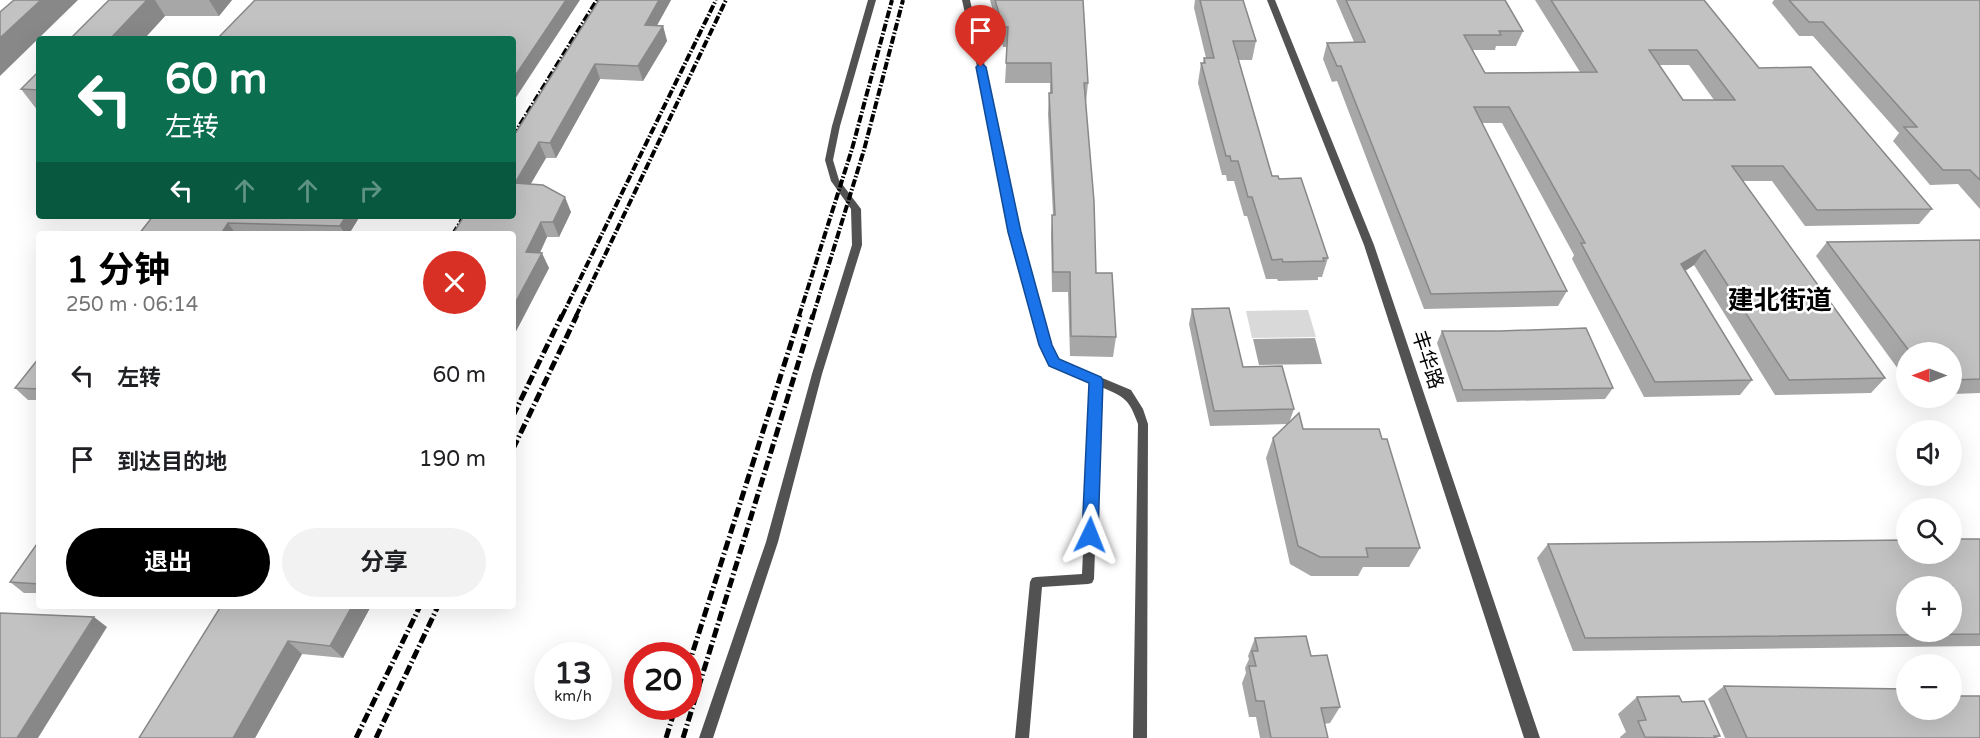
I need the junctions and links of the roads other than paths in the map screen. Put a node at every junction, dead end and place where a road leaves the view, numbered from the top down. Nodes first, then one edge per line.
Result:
1 (872, 0) edge
2 (966, 0) edge
3 (1271, 0) edge
4 (1096, 381) junction
5 (706, 738) edge
6 (1022, 738) edge
7 (1140, 738) edge
8 (1532, 738) edge

1 - 5 lane
2 - 4 lane
3 - 8 street, 丰华路
4 - 6 lane
4 - 7 lane

